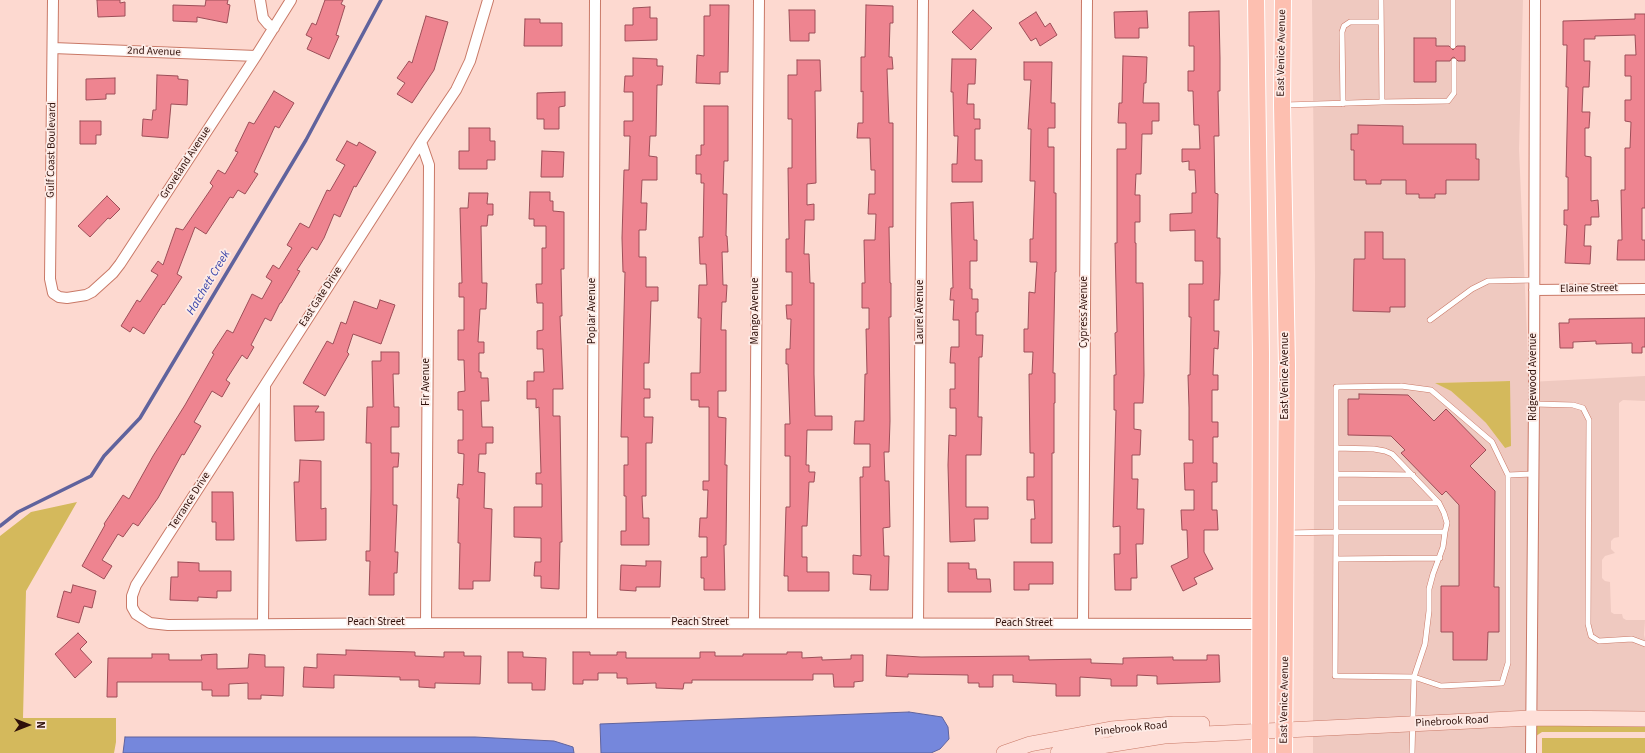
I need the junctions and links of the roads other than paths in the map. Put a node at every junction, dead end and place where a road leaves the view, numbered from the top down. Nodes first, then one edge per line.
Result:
1 (53, 0) edge
2 (260, 0) edge
3 (291, 0) edge
4 (488, 0) edge
5 (595, 0) edge
6 (759, 0) edge
7 (923, 0) edge
8 (1087, 0) edge
9 (1256, 0) edge
10 (1283, 0) edge
11 (1381, 0) edge
12 (1453, 0) edge
13 (1535, 0) edge
14 (1381, 22) junction
15 (274, 28) junction
16 (1453, 46) dead end
17 (53, 48) junction
18 (256, 56) junction
19 (1454, 61) dead end
20 (1382, 102) junction
21 (1343, 104) junction
22 (1282, 105) junction
23 (421, 142) junction
24 (1534, 285) junction
25 (1645, 289) edge
26 (59, 297) joint
27 (1430, 320) dead end
28 (264, 384) junction
29 (1534, 404) junction
30 (1336, 448) junction
31 (1336, 474) junction
32 (1533, 474) junction
33 (1413, 475) junction
34 (1508, 475) junction
35 (1336, 503) junction
36 (1439, 504) junction
37 (1286, 532) junction
38 (1336, 532) junction
39 (1445, 532) junction
40 (1440, 558) junction
41 (1336, 559) junction
42 (142, 619) joint
43 (426, 623) junction
44 (592, 623) junction
45 (754, 623) junction
46 (918, 623) junction
47 (264, 624) junction
48 (1083, 624) junction
49 (1260, 624) junction
50 (1645, 644) edge
51 (1414, 677) junction
52 (1531, 718) junction
53 (1645, 718) edge
54 (1412, 724) junction
55 (1284, 730) junction
56 (1260, 731) junction
57 (1112, 736) junction
58 (1004, 753) edge
59 (1058, 753) edge
60 (1260, 753) edge
61 (1284, 753) edge
62 (1412, 753) edge
63 (1531, 753) edge

1 - 17 street, Gulf Coast Boulevard
2 - 15 street
3 - 15 street, Groveland Avenue
4 - 23 street, East Gate Drive
5 - 44 street, Poplar Avenue
6 - 45 street, Mango Avenue
7 - 46 street, Laurel Avenue
8 - 48 street, Cypress Avenue
9 - 49 main road
10 - 22 main road, East Venice Avenue
11 - 14 lane
12 - 16 lane
13 - 24 street, Ridgewood Avenue
14 - 20 lane
14 - 21 lane
15 - 18 street, Groveland Avenue
17 - 18 street, 2nd Avenue
17 - 26 street, Gulf Coast Boulevard
18 - 26 street, Groveland Avenue
19 - 20 lane
20 - 21 lane
21 - 22 lane
22 - 37 main road, East Venice Avenue
23 - 28 street, East Gate Drive
23 - 43 street, Fir Avenue
24 - 25 street, Elaine Street
24 - 27 lane
24 - 29 street, Ridgewood Avenue
28 - 42 street, Terrance Drive
28 - 47 street
29 - 32 street, Ridgewood Avenue
29 - 50 lane
30 - 31 lane
30 - 33 lane
30 - 34 lane
31 - 33 lane
31 - 35 lane
32 - 34 lane
32 - 52 street, Ridgewood Avenue
33 - 36 lane
34 - 51 lane
35 - 36 lane
35 - 38 lane
36 - 39 lane
37 - 38 lane
37 - 55 main road, East Venice Avenue
38 - 39 lane
38 - 41 lane
39 - 40 lane
40 - 41 lane
40 - 51 lane
41 - 51 lane
42 - 47 street, Peach Street
43 - 44 street, Peach Street
43 - 47 street, Peach Street
44 - 45 street, Peach Street
45 - 46 street, Peach Street
46 - 48 street, Peach Street
48 - 49 street, Peach Street
49 - 56 main road
51 - 54 lane
52 - 53 street, Pinebrook Road
52 - 54 street, Pinebrook Road
52 - 63 street, Ridgewood Avenue
54 - 55 street, Pinebrook Road
54 - 62 lane
55 - 56 street, Pinebrook Road
55 - 61 main road, East Venice Avenue
56 - 57 street, Pinebrook Road
56 - 60 main road
57 - 58 street, Pinebrook Road
57 - 59 street, Pinebrook Road

